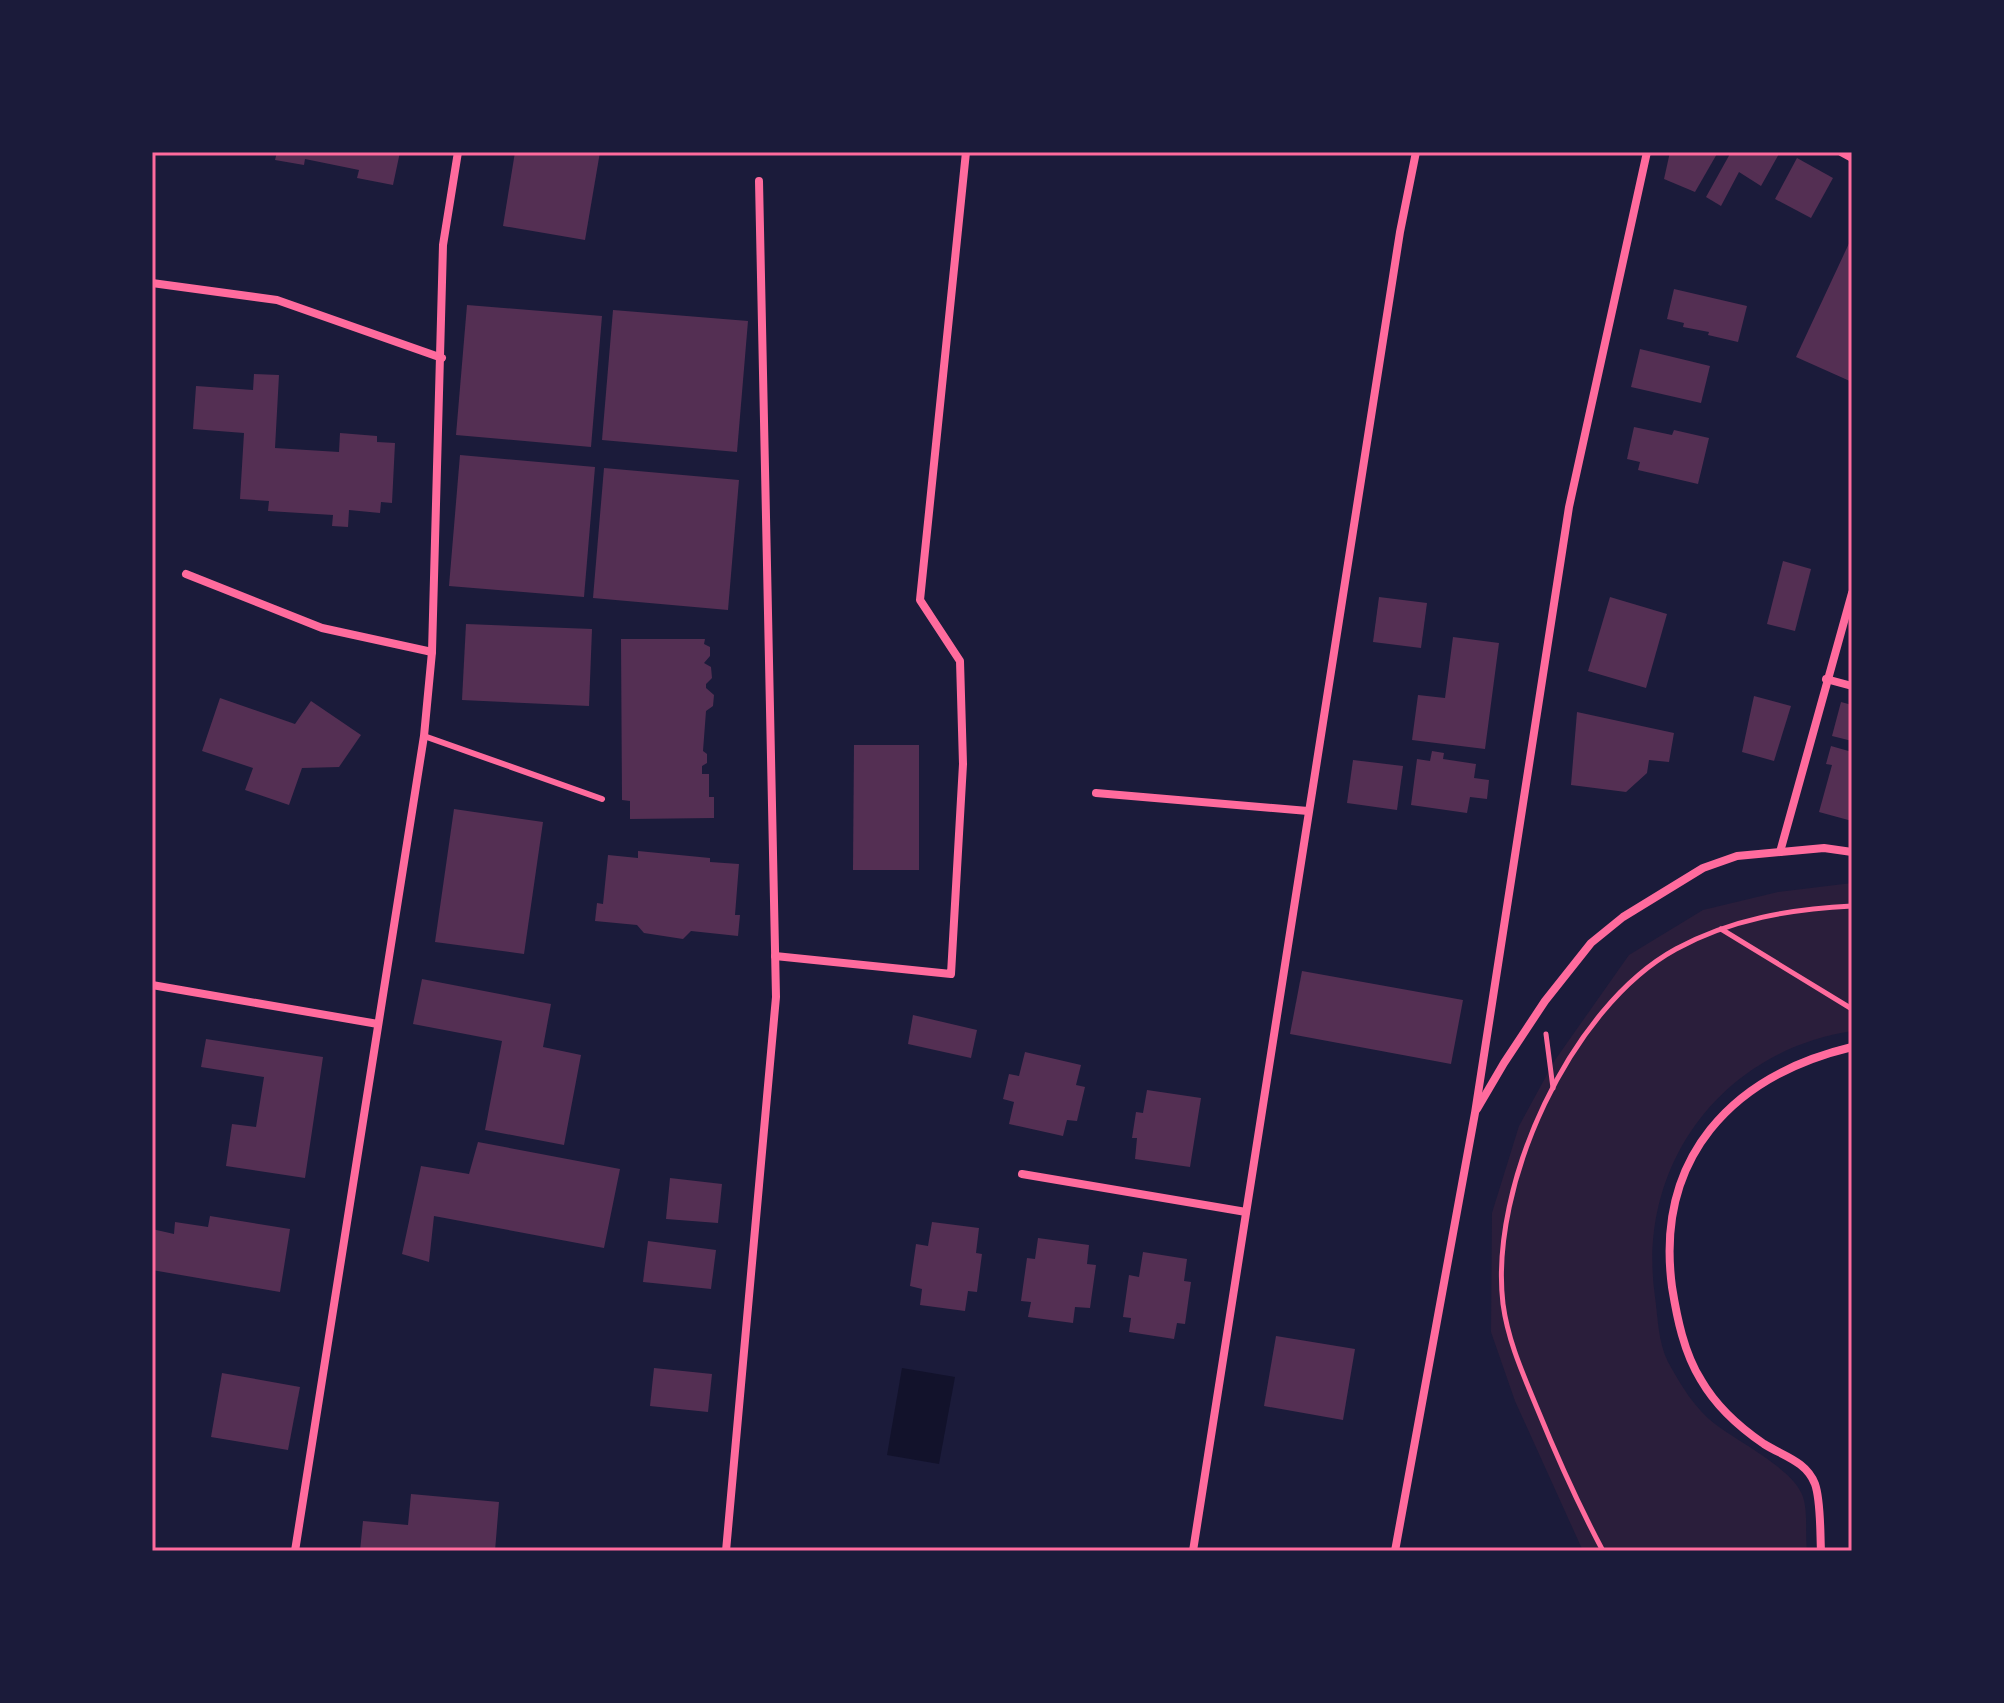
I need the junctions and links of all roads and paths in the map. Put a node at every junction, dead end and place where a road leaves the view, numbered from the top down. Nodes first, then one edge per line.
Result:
1 (458, 152) edge
2 (966, 152) edge
3 (1416, 152) edge
4 (1647, 152) edge
5 (1841, 152) edge
6 (1852, 158) edge
7 (759, 181) dead end
8 (152, 283) edge
9 (442, 358) junction
10 (186, 574) dead end
11 (1852, 593) edge
12 (432, 652) junction
13 (1826, 679) junction
14 (1852, 686) edge
15 (424, 736) junction
16 (1096, 793) dead end
17 (602, 799) dead end
18 (1308, 811) junction
19 (1780, 852) junction
20 (1852, 852) edge
21 (1852, 906) edge
22 (1720, 928) junction
23 (775, 956) junction
24 (152, 985) edge
25 (1852, 1009) edge
26 (1533, 1020) junction
27 (378, 1024) junction
28 (1852, 1047) edge
29 (1553, 1088) junction
30 (1475, 1113) junction
31 (1022, 1174) dead end
32 (1246, 1212) junction
33 (295, 1551) edge
34 (726, 1551) edge
35 (1193, 1551) edge
36 (1395, 1551) edge
37 (1603, 1551) edge
38 (1821, 1551) edge

1 - 9 street
2 - 23 street
3 - 18 street
4 - 30 street
5 - 6 street
7 - 23 street
8 - 9 street
9 - 12 street
10 - 12 street
11 - 13 street
12 - 15 street
13 - 14 street
13 - 19 street
15 - 17 lane
15 - 27 street
16 - 18 street
18 - 32 street
19 - 20 street
19 - 26 street
21 - 22 path
22 - 25 path
22 - 29 path
23 - 34 street
24 - 27 street
26 - 29 path
26 - 30 street
27 - 33 street
28 - 38 street
29 - 37 path
30 - 36 street
31 - 32 street
32 - 35 street

